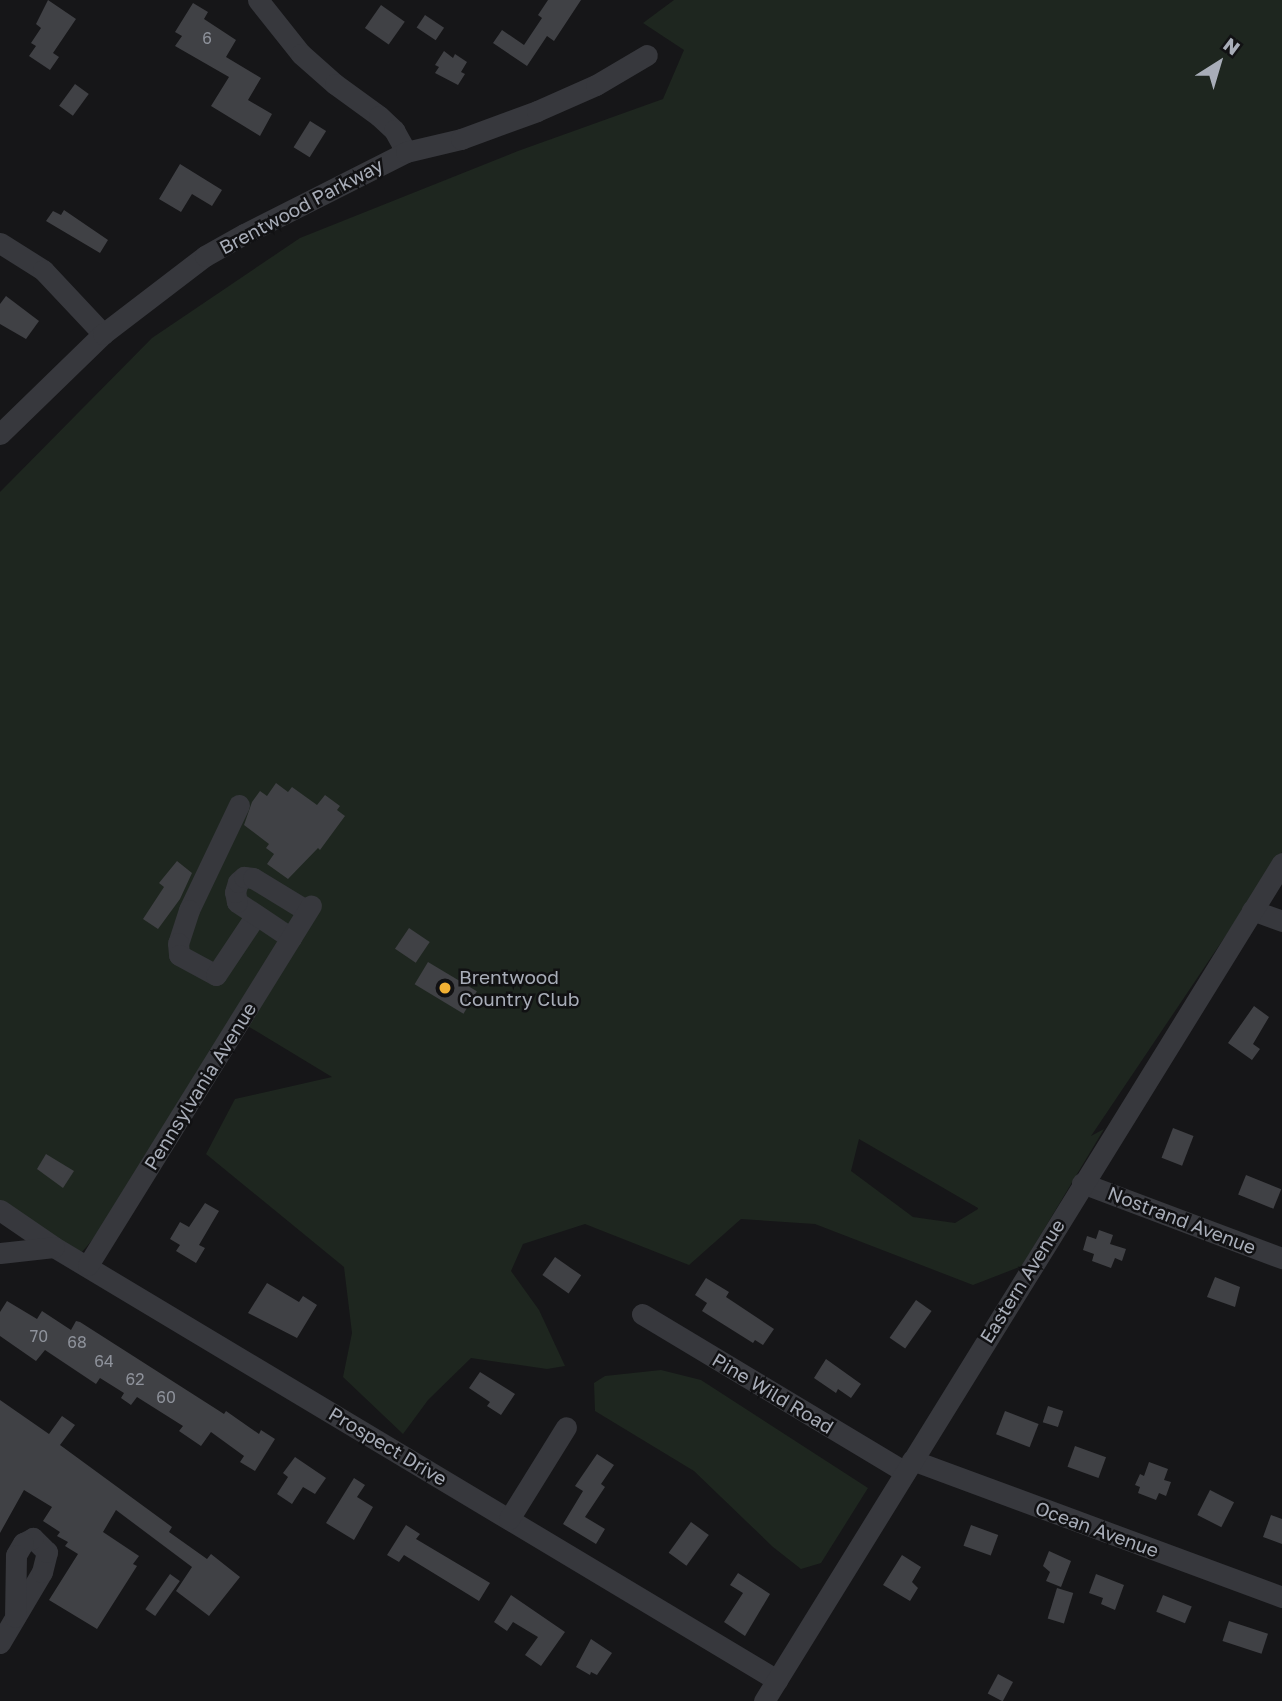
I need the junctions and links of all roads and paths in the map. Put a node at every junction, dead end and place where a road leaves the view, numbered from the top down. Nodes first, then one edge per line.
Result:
1 (258, 0) edge
2 (647, 55) dead end
3 (406, 152) junction
4 (0, 243) edge
5 (103, 334) junction
6 (0, 434) edge
7 (239, 805) dead end
8 (1282, 863) edge
9 (1252, 910) junction
10 (256, 915) junction
11 (1282, 921) edge
12 (291, 938) junction
13 (1082, 1183) junction
14 (0, 1210) edge
15 (54, 1247) junction
16 (0, 1253) edge
17 (1282, 1258) edge
18 (88, 1265) junction
19 (642, 1314) dead end
20 (566, 1427) dead end
21 (909, 1466) junction
22 (509, 1519) junction
23 (1282, 1597) edge
24 (15, 1617) dead end
25 (0, 1643) edge
26 (777, 1680) junction
27 (764, 1701) edge

1 - 3 street
2 - 3 street, Brentwood Parkway
3 - 5 street, Brentwood Parkway
4 - 5 street
5 - 6 street, Brentwood Parkway
7 - 10 street
8 - 9 street, Eastern Avenue
9 - 11 street
9 - 13 street, Eastern Avenue
10 - 12 street
10 - 12 street, Pennsylvania Avenue
12 - 18 street, Pennsylvania Avenue
13 - 17 street, Nostrand Avenue
13 - 21 street, Eastern Avenue
14 - 15 street, Prospect Drive
15 - 16 street
15 - 18 street, Prospect Drive
18 - 22 street, Prospect Drive
19 - 21 street, Pine Wild Road
20 - 22 street
21 - 23 street, Ocean Avenue
21 - 26 street, Eastern Avenue
22 - 26 street, Prospect Drive
24 - 25 street
26 - 27 street, Eastern Avenue

